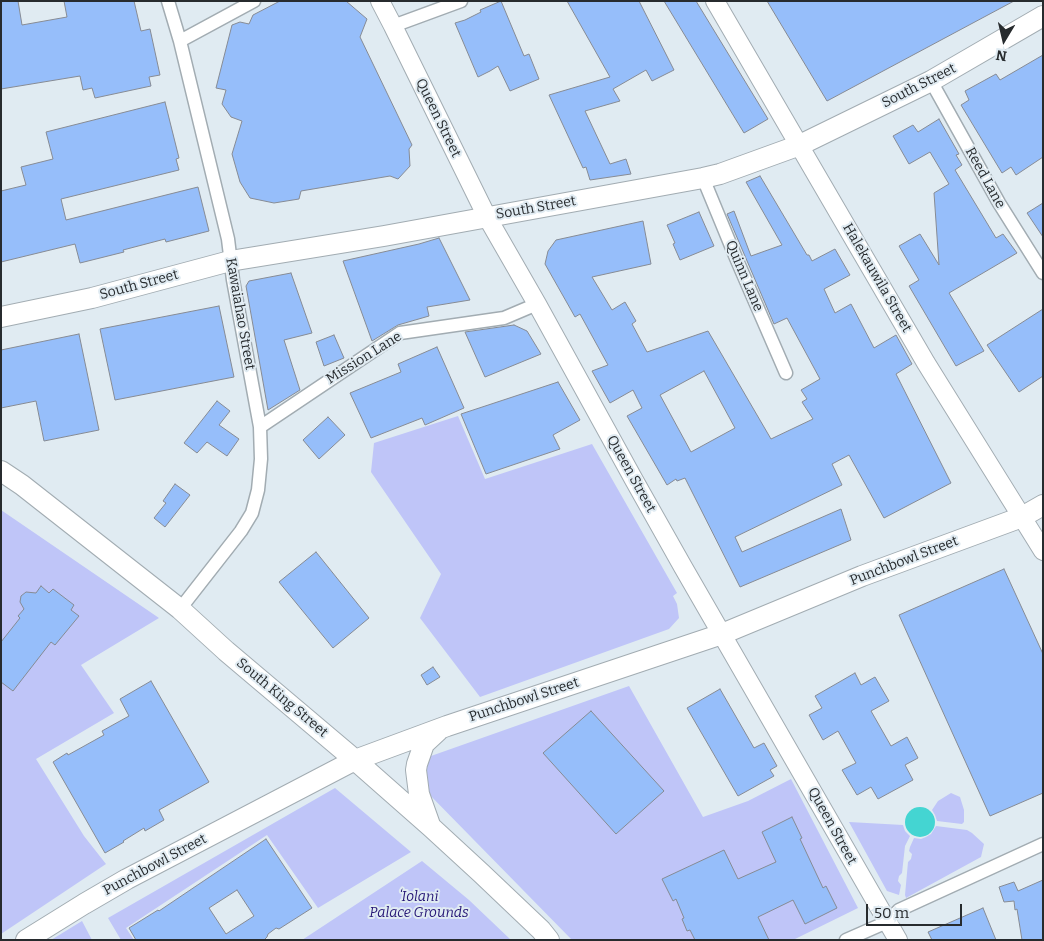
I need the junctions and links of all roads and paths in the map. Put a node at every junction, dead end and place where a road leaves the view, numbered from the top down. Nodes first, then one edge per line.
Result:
1 (168, 1) edge
2 (254, 1) edge
3 (380, 1) edge
4 (462, 1) edge
5 (715, 1) edge
6 (1043, 16) edge
7 (393, 26) junction
8 (180, 41) junction
9 (931, 81) junction
10 (800, 145) junction
11 (704, 178) junction
12 (486, 217) junction
13 (230, 261) junction
14 (1043, 273) edge
15 (537, 304) junction
16 (1, 317) edge
17 (786, 373) dead end
18 (260, 427) junction
19 (1, 471) edge
20 (1043, 506) edge
21 (1022, 517) junction
22 (1043, 551) edge
23 (180, 610) junction
24 (722, 634) junction
25 (442, 728) junction
26 (355, 760) junction
27 (431, 827) junction
28 (1043, 844) edge
29 (887, 922) junction
30 (26, 940) edge
31 (550, 940) edge
32 (846, 940) edge
33 (898, 940) edge

1 - 8 street, Kawaiahao Street
2 - 8 street
3 - 7 street, Queen Street
4 - 7 street
5 - 10 street, Halekauwila Street
6 - 9 main road, South Street
7 - 12 street, Queen Street
8 - 13 street, Kawaiahao Street
9 - 10 main road, South Street
9 - 14 street, Reed Lane
10 - 11 main road, South Street
10 - 21 street, Halekauwila Street
11 - 12 main road, South Street
11 - 17 street, Quinn Lane
12 - 13 main road, South Street
12 - 15 street, Queen Street
13 - 16 main road, South Street
13 - 18 street, Kawaiahao Street
15 - 18 street, Mission Lane
15 - 24 street, Queen Street
18 - 23 street, Kawaiahao Street
19 - 23 main road, South King Street
20 - 21 main road, Punchbowl Street
21 - 22 street, Halekauwila Street
21 - 24 main road, Punchbowl Street
23 - 26 main road, South King Street
24 - 25 main road, Punchbowl Street
24 - 29 street, Queen Street
25 - 26 main road, Punchbowl Street
25 - 27 main road
26 - 27 main road, South King Street
26 - 30 main road, Punchbowl Street
27 - 31 main road, South King Street
28 - 29 street
29 - 32 street
29 - 33 street, Queen Street

